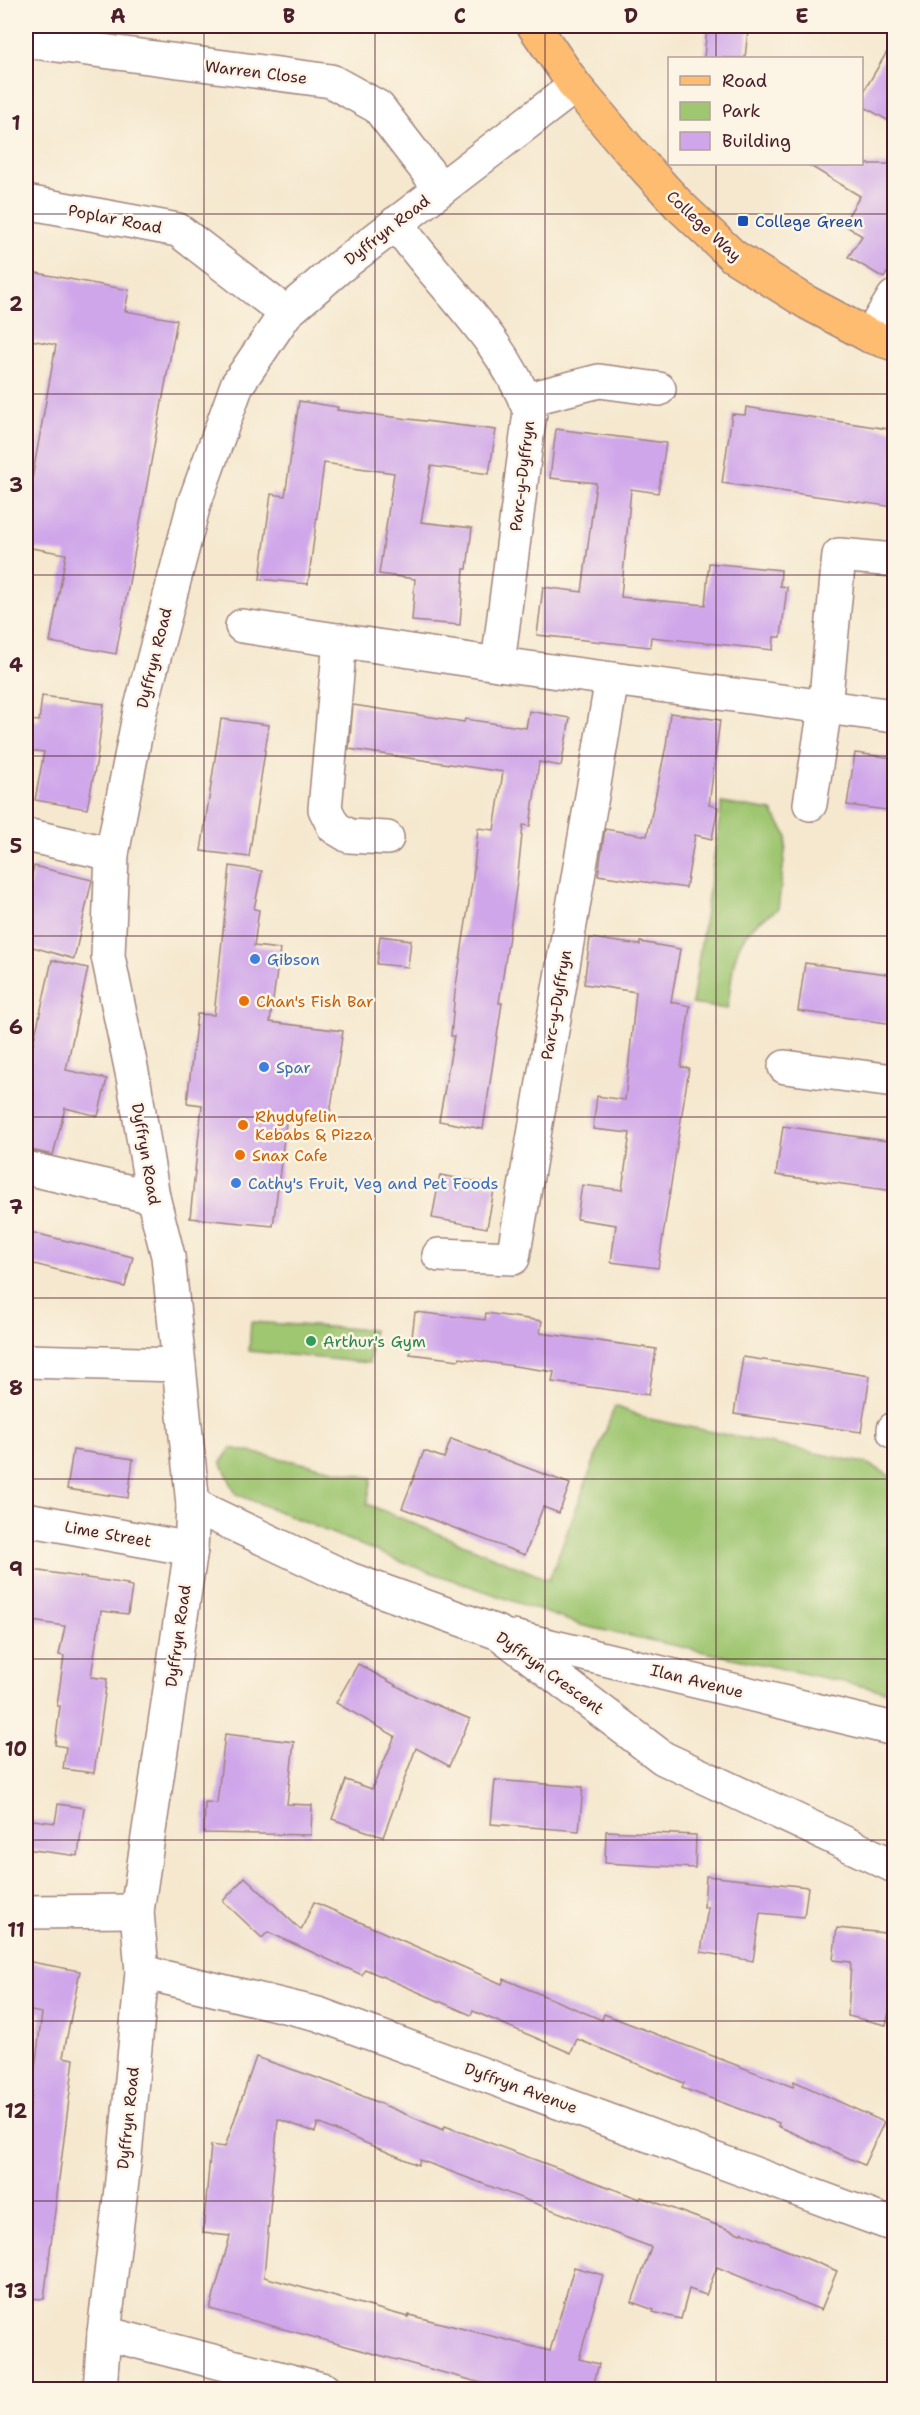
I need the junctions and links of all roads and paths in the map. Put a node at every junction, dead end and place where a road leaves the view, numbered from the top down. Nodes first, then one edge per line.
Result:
1 (534, 26) edge
2 (26, 41) edge
3 (575, 86) junction
4 (441, 189) junction
5 (26, 202) edge
6 (396, 223) junction
7 (894, 297) edge
8 (286, 313) junction
9 (882, 340) edge
10 (658, 389) dead end
11 (525, 400) junction
12 (894, 560) edge
13 (242, 626) dead end
14 (340, 640) junction
15 (498, 664) junction
16 (612, 679) junction
17 (825, 708) junction
18 (894, 717) edge
19 (810, 804) dead end
20 (26, 835) edge
21 (387, 838) dead end
22 (112, 854) junction
23 (785, 1067) dead end
24 (894, 1081) edge
25 (26, 1168) edge
26 (153, 1197) junction
27 (439, 1255) dead end
28 (26, 1361) edge
29 (179, 1365) junction
30 (193, 1505) junction
31 (26, 1519) edge
32 (191, 1549) junction
33 (499, 1634) junction
34 (894, 1729) edge
35 (894, 1866) edge
36 (137, 1911) junction
37 (26, 1912) edge
38 (142, 1972) junction
39 (894, 2225) edge
40 (104, 2333) junction
41 (100, 2390) edge
42 (325, 2390) edge

1 - 3 main road, College Way
2 - 4 street, Warren Close
3 - 4 street, Dyffryn Road
3 - 9 main road, College Way
4 - 6 street, Dyffryn Road
5 - 8 street, Poplar Road
6 - 8 street, Dyffryn Road
6 - 11 street, Parc-y-Dyffryn
7 - 9 street
8 - 22 street, Dyffryn Road
10 - 11 street
11 - 15 street, Parc-y-Dyffryn
12 - 17 street
13 - 14 street
14 - 15 street
14 - 21 street
15 - 16 street
16 - 17 street
16 - 27 street, Parc-y-Dyffryn
17 - 18 street
17 - 19 street
20 - 22 street
22 - 26 street, Dyffryn Road
23 - 24 street
25 - 26 street
26 - 29 street, Dyffryn Road
28 - 29 street
29 - 30 street, Dyffryn Road
30 - 32 street, Dyffryn Road
30 - 33 street, Dyffryn Crescent
31 - 32 street, Lime Street
32 - 36 street, Dyffryn Road
33 - 34 street, Ilan Avenue
33 - 35 street, Dyffryn Crescent
36 - 37 street
36 - 38 street, Dyffryn Road
38 - 39 street, Dyffryn Avenue
38 - 40 street, Dyffryn Road
40 - 41 street, Dyffryn Road
40 - 42 street

